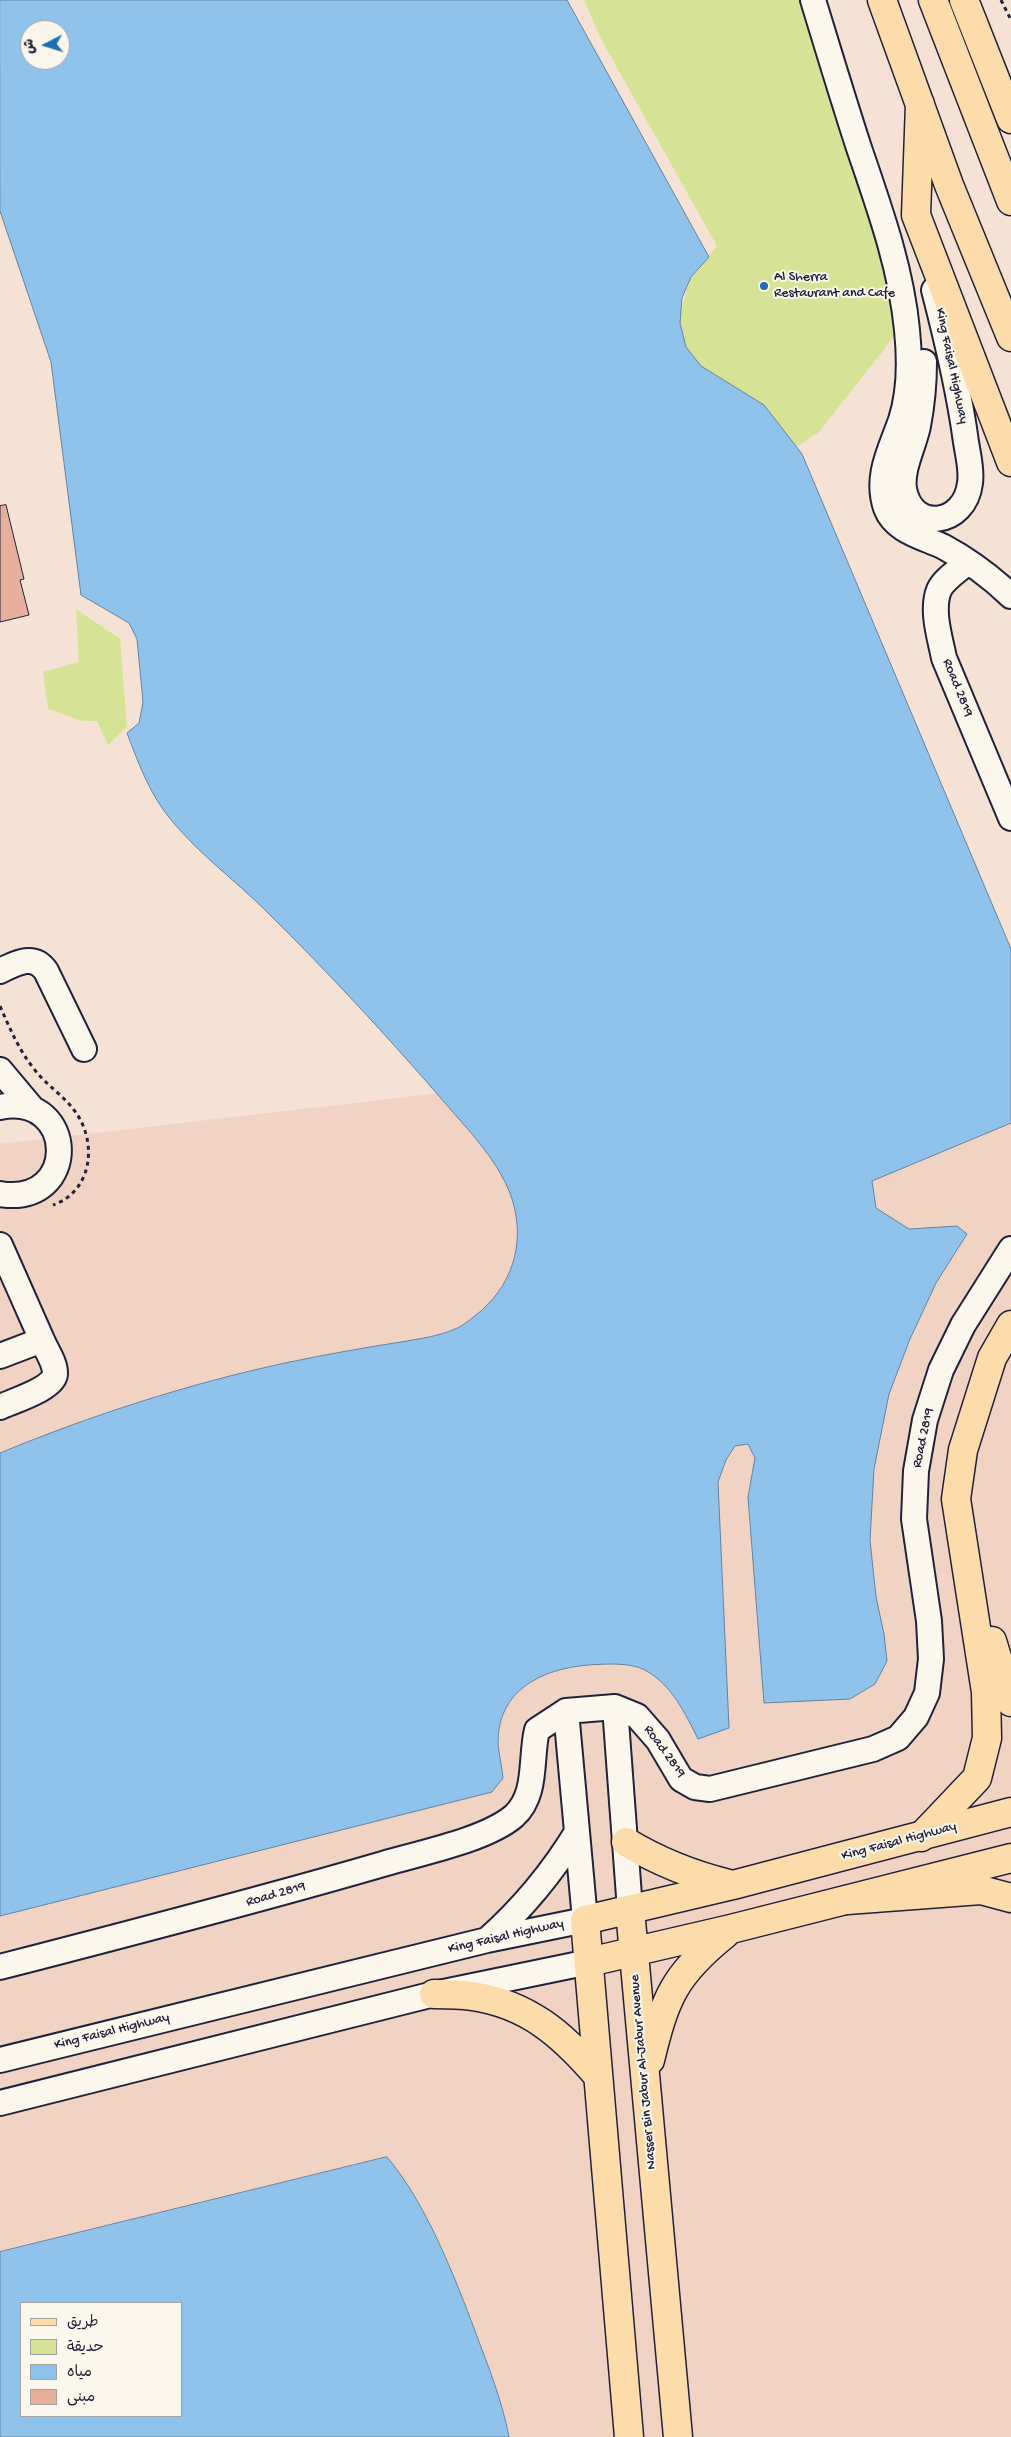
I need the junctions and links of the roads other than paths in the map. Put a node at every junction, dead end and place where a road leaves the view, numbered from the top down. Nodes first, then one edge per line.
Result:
1 (813, 0) edge
2 (882, 0) edge
3 (933, 0) edge
4 (964, 0) edge
5 (920, 104) junction
6 (1011, 119) edge
7 (1011, 201) edge
8 (916, 215) junction
9 (896, 263) junction
10 (1011, 336) edge
11 (1011, 462) edge
12 (968, 562) junction
13 (1011, 596) edge
14 (1011, 818) edge
15 (0, 971) edge
16 (84, 1049) dead end
17 (0, 1070) edge
18 (0, 1107) edge
19 (31, 1107) junction
20 (0, 1194) edge
21 (0, 1245) edge
22 (1011, 1249) edge
23 (1011, 1325) edge
24 (42, 1340) junction
25 (0, 1356) edge
26 (0, 1407) edge
27 (965, 1554) junction
28 (1011, 1702) edge
29 (615, 1707) junction
30 (566, 1711) junction
31 (1011, 1812) edge
32 (577, 1832) junction
33 (920, 1837) junction
34 (626, 1842) junction
35 (1011, 1858) edge
36 (733, 1885) junction
37 (1011, 1898) edge
38 (847, 1900) junction
39 (630, 1910) junction
40 (585, 1920) junction
41 (731, 1929) junction
42 (487, 1940) junction
43 (634, 1953) junction
44 (588, 1962) junction
45 (0, 1966) edge
46 (434, 1994) junction
47 (0, 2060) edge
48 (598, 2076) junction
49 (644, 2084) junction
50 (0, 2103) edge
51 (629, 2437) edge
52 (678, 2437) edge

1 - 9 street, King Faisal Highway
2 - 5 main road
3 - 7 main road
4 - 6 main road
5 - 8 main road
5 - 10 main road
8 - 9 street, King Faisal Highway
8 - 11 main road
9 - 12 street, King Faisal Highway
12 - 13 street, King Faisal Highway
12 - 14 street, Road 2819
15 - 16 street
17 - 19 street
18 - 19 street
19 - 20 street
21 - 24 street
22 - 29 street, Road 2819
23 - 27 main road
24 - 25 street
24 - 26 street
27 - 28 main road
27 - 33 main road
29 - 30 street, Road 2819
29 - 34 street, Nasser Bin Jabur Al-Jabur Avenue
30 - 32 street
30 - 45 street, Road 2819
31 - 33 main road, King Faisal Highway
32 - 40 street
32 - 42 street
33 - 36 main road, King Faisal Highway
34 - 36 main road
34 - 39 street, Nasser Bin Jabur Al-Jabur Avenue
35 - 38 main road
36 - 39 main road, King Faisal Highway
37 - 38 main road
38 - 41 main road
39 - 40 main road, King Faisal Highway
39 - 43 main road, Nasser Bin Jabur Al-Jabur Avenue
40 - 42 street, King Faisal Highway
40 - 44 main road
41 - 43 main road
41 - 49 main road
42 - 47 street, King Faisal Highway
43 - 44 main road
43 - 49 main road, Nasser Bin Jabur Al-Jabur Avenue
44 - 46 street
44 - 48 main road
46 - 48 main road
46 - 50 street
48 - 51 main road
49 - 52 main road, Nasser Bin Jabur Al-Jabur Avenue

